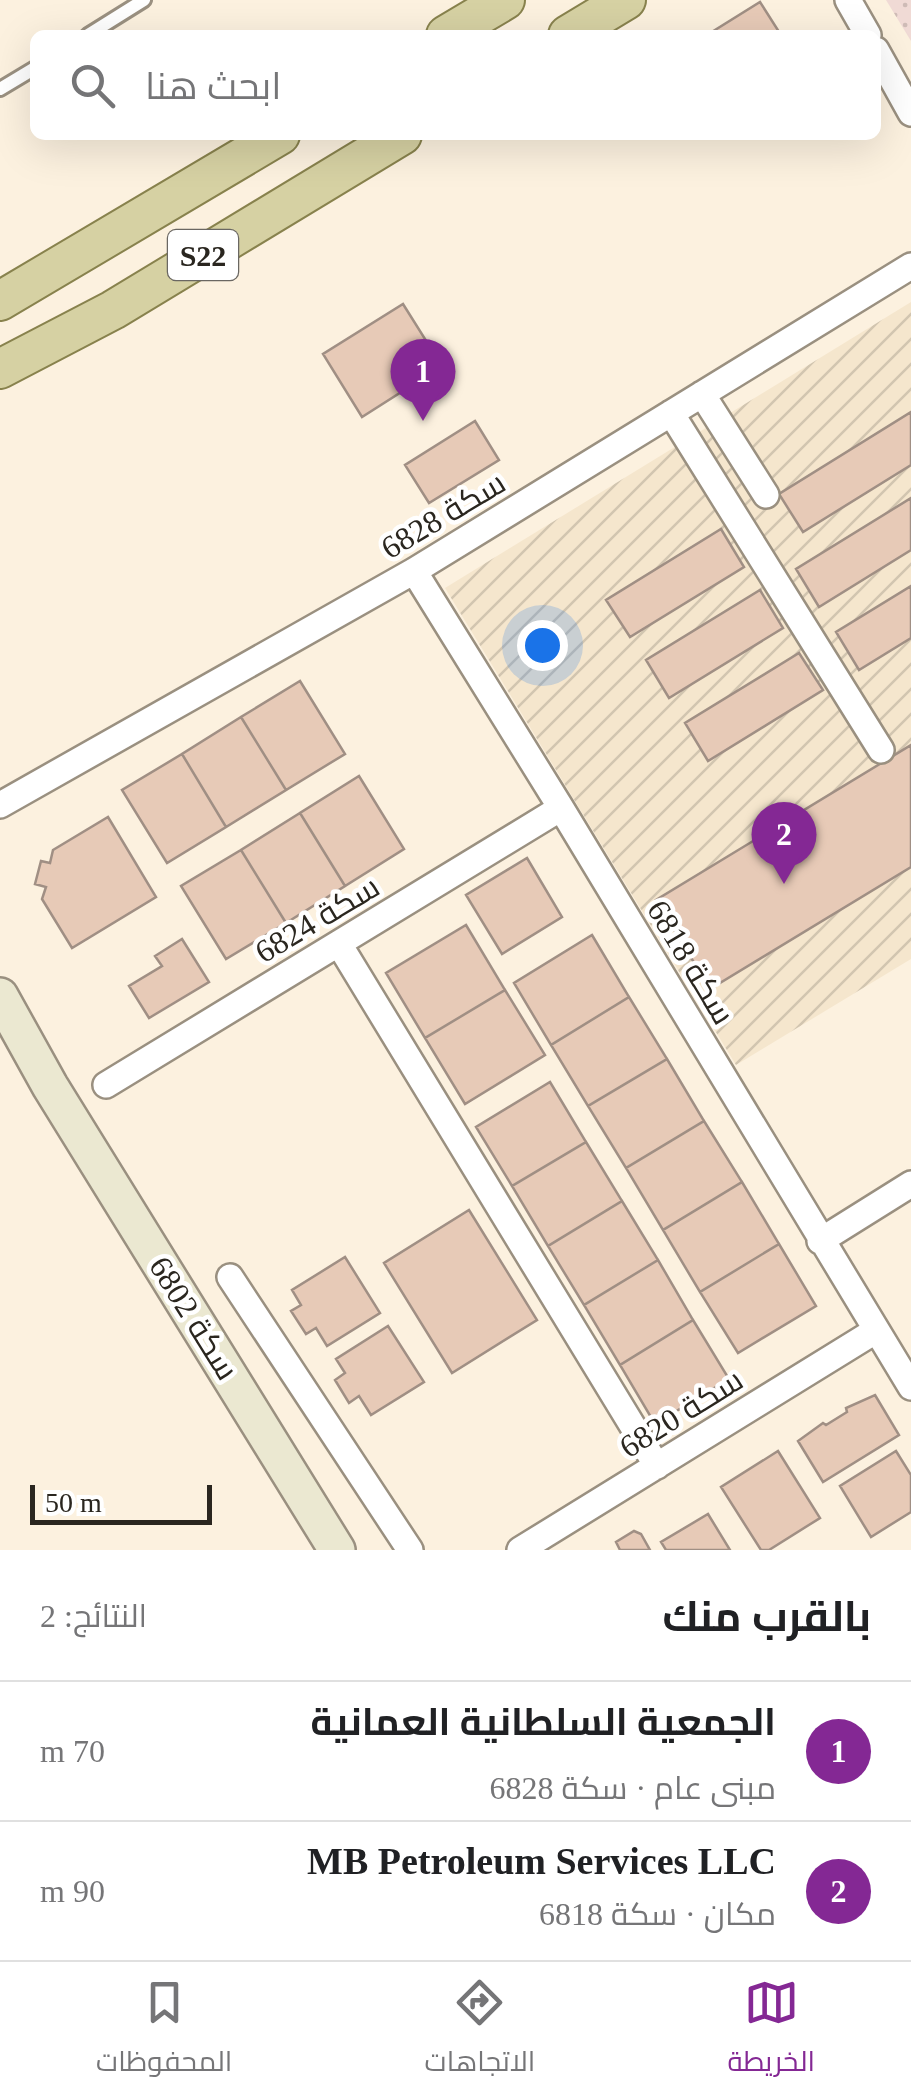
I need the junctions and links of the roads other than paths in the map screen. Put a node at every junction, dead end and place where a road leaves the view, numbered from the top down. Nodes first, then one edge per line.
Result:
1 (144, 0) edge
2 (505, 0) edge
3 (626, 0) edge
4 (848, 0) edge
5 (96, 30) edge
6 (454, 30) edge
7 (576, 30) edge
8 (865, 30) edge
9 (881, 59) edge
10 (30, 71) edge
11 (0, 89) edge
12 (911, 113) edge
13 (272, 140) edge
14 (394, 140) edge
15 (911, 266) edge
16 (0, 301) edge
17 (113, 310) junction
18 (0, 369) edge
19 (0, 388) edge
20 (702, 394) junction
21 (671, 414) junction
22 (766, 495) dead end
23 (414, 571) junction
24 (881, 750) dead end
25 (0, 805) edge
26 (561, 808) junction
27 (338, 944) junction
28 (0, 996) edge
29 (0, 1029) edge
30 (106, 1085) dead end
31 (50, 1086) junction
32 (911, 1184) edge
33 (820, 1240) junction
34 (230, 1276) dead end
35 (875, 1332) junction
36 (911, 1388) edge
37 (658, 1466) junction
38 (337, 1550) edge
39 (410, 1550) edge
40 (520, 1550) edge

1 - 5 lane
2 - 6 main road
3 - 7 main road
4 - 8 street
9 - 12 street
10 - 11 lane
13 - 16 main road, S22
14 - 17 main road, S22
15 - 20 street, سكة 6828
17 - 18 main road, S22
17 - 19 main road
20 - 21 street, سكة 6828
20 - 22 street
21 - 23 street, سكة 6828
21 - 24 street
23 - 25 street, سكة 6828
23 - 26 street, سكة 6818
26 - 27 street, سكة 6824
26 - 33 street, سكة 6818
27 - 30 street, سكة 6824
27 - 37 street
28 - 31 street, سكة 6802
29 - 31 street, سكة 6802
31 - 38 street, سكة 6802
32 - 33 street
33 - 35 street, سكة 6818
34 - 39 street
35 - 36 street, سكة 6818
35 - 37 street, سكة 6820
37 - 40 street, سكة 6820

